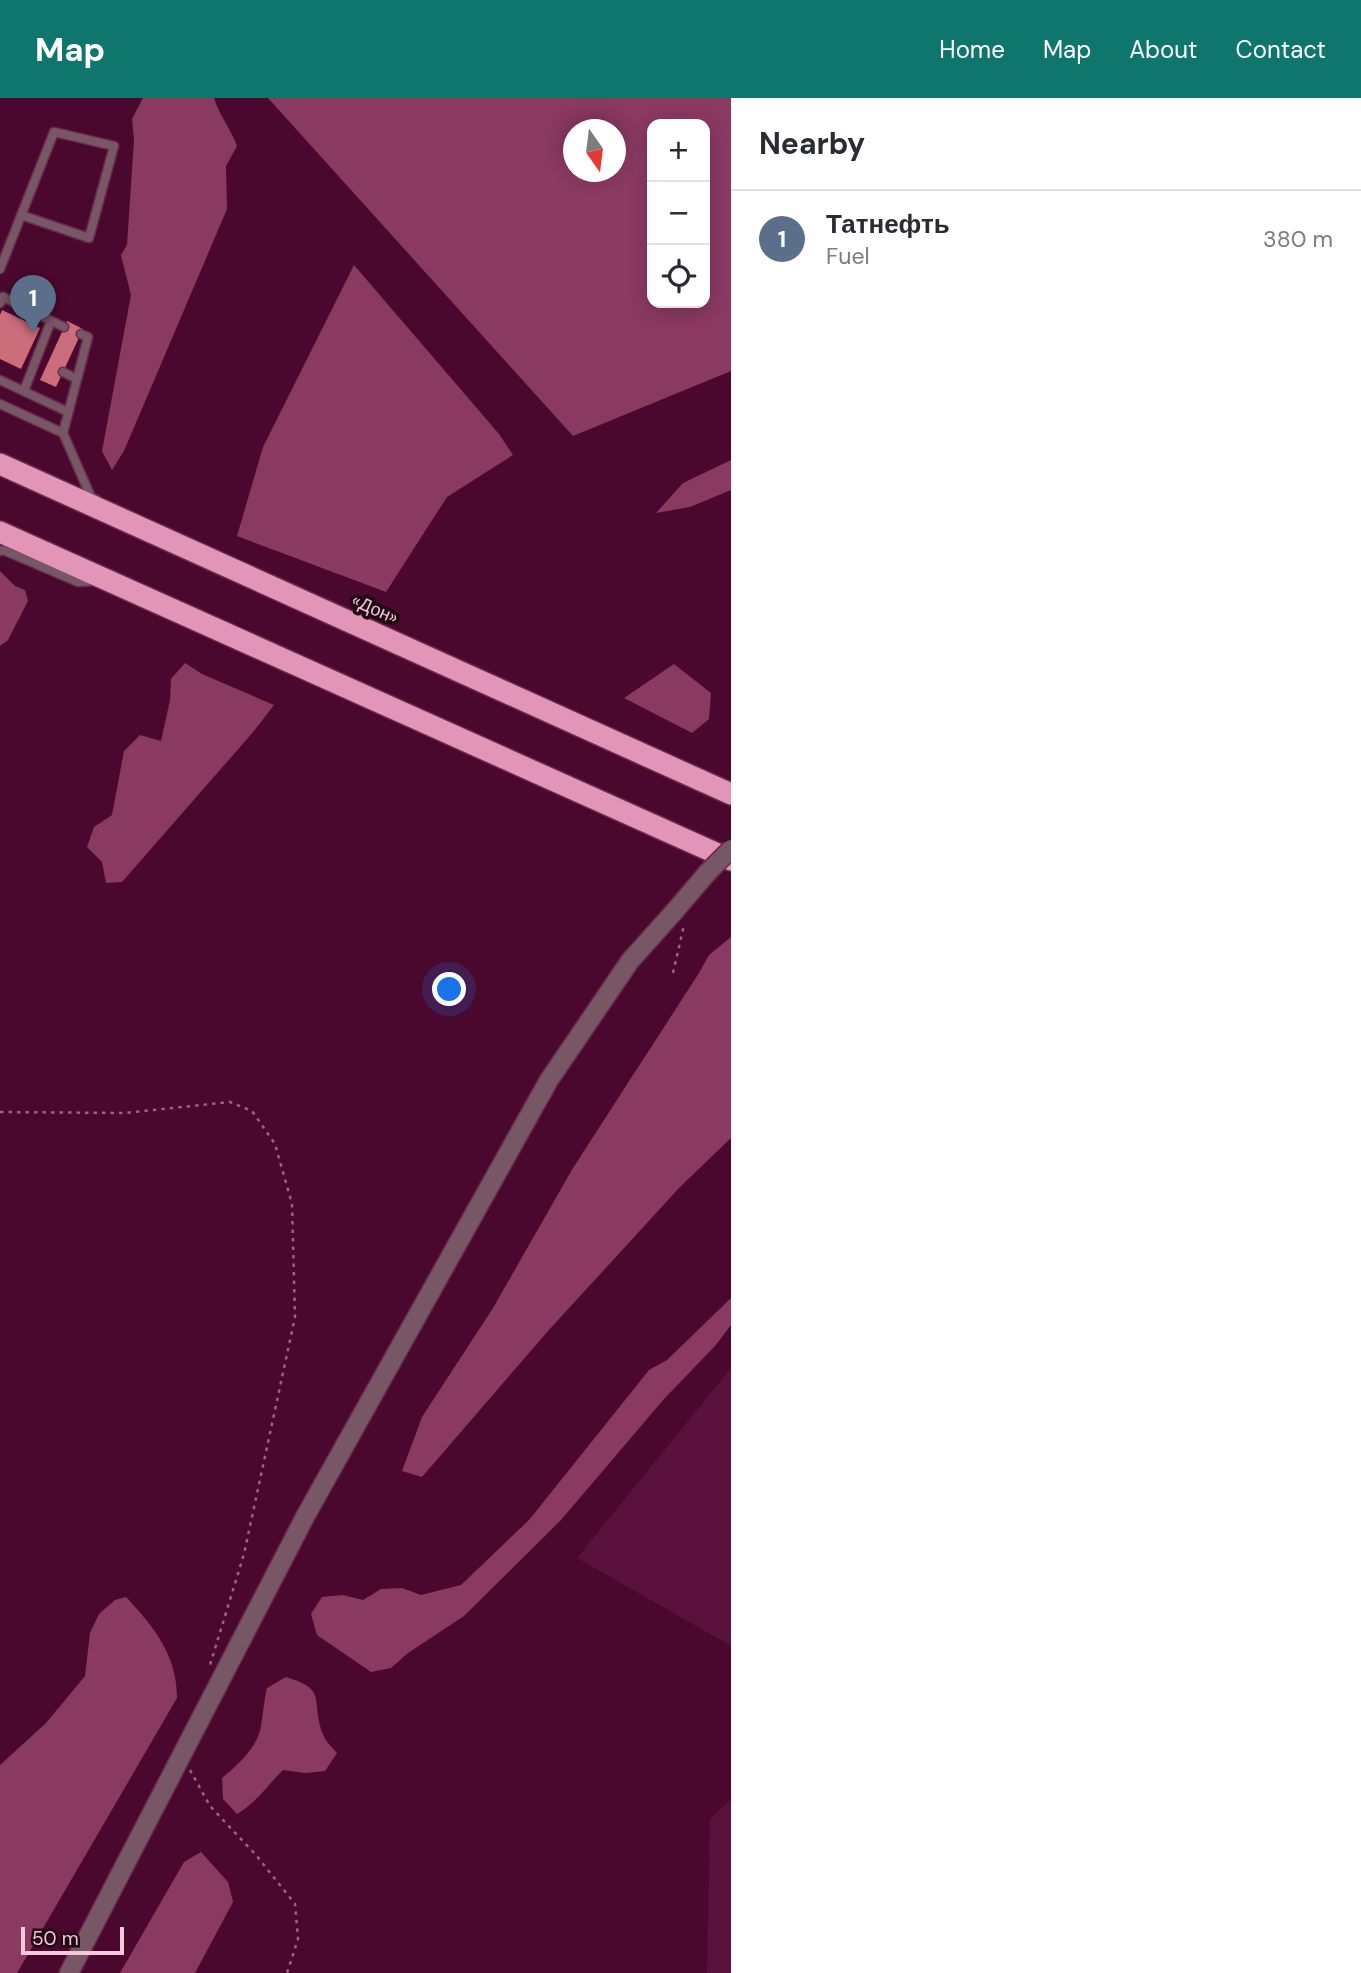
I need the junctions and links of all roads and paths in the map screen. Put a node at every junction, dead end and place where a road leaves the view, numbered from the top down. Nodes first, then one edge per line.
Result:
1 (21, 215) junction
2 (0, 269) edge
3 (0, 303) edge
4 (51, 321) junction
5 (64, 327) dead end
6 (81, 334) dead end
7 (36, 359) junction
8 (47, 364) dead end
9 (63, 372) dead end
10 (77, 379) junction
11 (0, 380) edge
12 (24, 391) junction
13 (0, 404) edge
14 (68, 412) junction
15 (63, 433) junction
16 (0, 464) edge
17 (0, 532) edge
18 (0, 551) edge
19 (207, 558) junction
20 (110, 581) junction
21 (731, 794) edge
22 (731, 849) edge
23 (731, 860) edge
24 (673, 913) junction
25 (673, 973) dead end
26 (0, 1112) edge
27 (209, 1668) dead end
28 (182, 1756) junction
29 (69, 1973) edge
30 (288, 1973) edge

1 - 1 lane
1 - 2 lane
3 - 4 lane
4 - 5 lane
4 - 7 lane
6 - 10 lane
7 - 8 lane
7 - 12 lane
9 - 10 lane
10 - 14 lane
11 - 12 lane
12 - 14 lane
13 - 15 lane
14 - 15 lane
15 - 19 lane
16 - 19 highway, «Дон»
17 - 20 highway
18 - 20 lane
19 - 21 highway, «Дон»
20 - 23 highway
22 - 24 street, bridge
24 - 25 path
24 - 28 street
26 - 27 path
28 - 29 street
28 - 30 path

